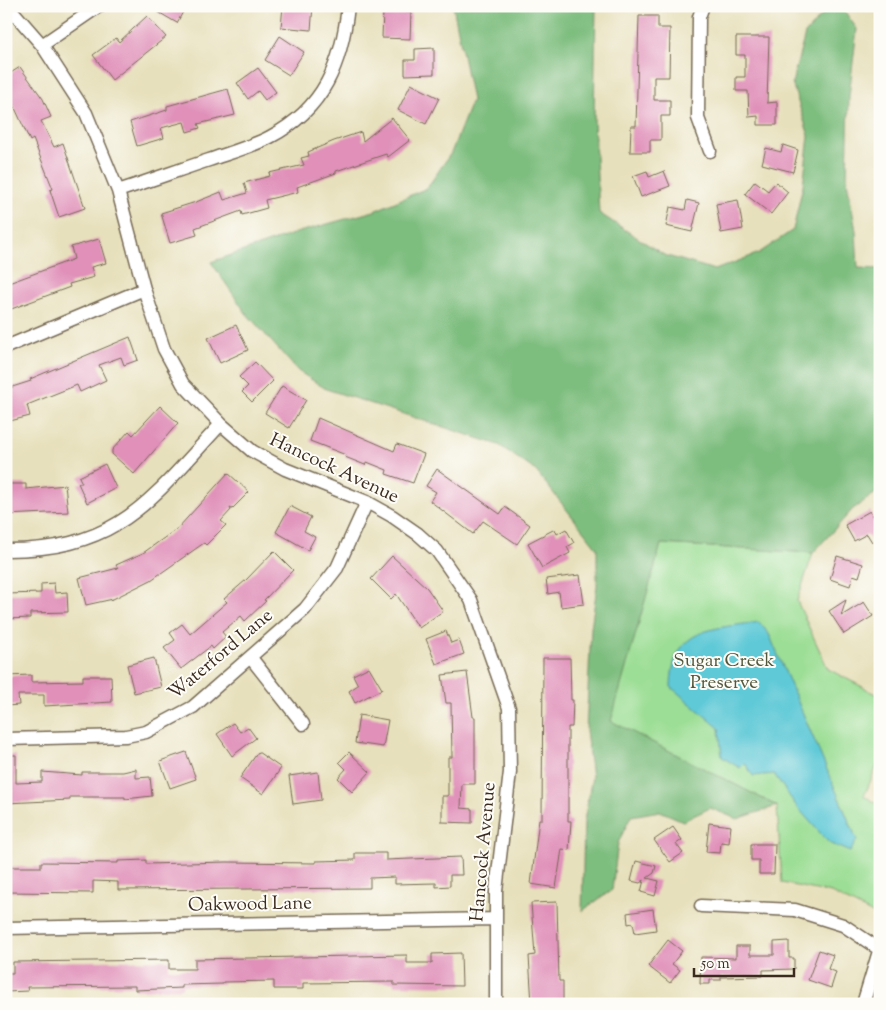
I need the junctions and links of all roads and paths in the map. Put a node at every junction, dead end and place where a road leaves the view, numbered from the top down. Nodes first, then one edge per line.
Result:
1 (8, 6) edge
2 (99, 6) edge
3 (348, 6) edge
4 (703, 6) edge
5 (42, 45) junction
6 (710, 151) dead end
7 (118, 191) junction
8 (144, 289) junction
9 (6, 347) edge
10 (220, 424) junction
11 (367, 502) junction
12 (6, 550) edge
13 (251, 658) junction
14 (303, 724) dead end
15 (6, 739) edge
16 (701, 906) dead end
17 (495, 919) junction
18 (6, 928) edge
19 (879, 948) edge
20 (496, 1004) edge
21 (863, 1004) edge

1 - 5 street, Hancock Avenue
2 - 5 street
3 - 7 street
4 - 6 street
5 - 7 street, Hancock Avenue
7 - 8 street, Hancock Avenue
8 - 9 street
8 - 10 street, Hancock Avenue
10 - 11 street, Hancock Avenue
10 - 12 street
11 - 13 street, Waterford Lane
11 - 17 street, Hancock Avenue
13 - 14 street
13 - 15 street, Waterford Lane
16 - 19 street
17 - 18 street, Oakwood Lane
17 - 20 street, Hancock Avenue
19 - 21 street

